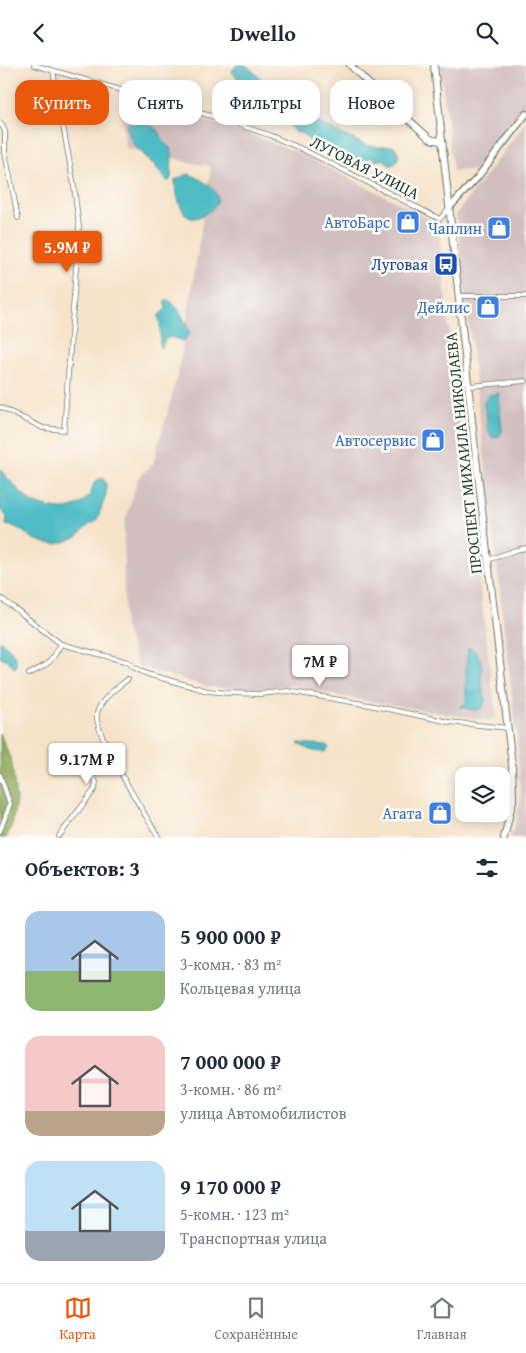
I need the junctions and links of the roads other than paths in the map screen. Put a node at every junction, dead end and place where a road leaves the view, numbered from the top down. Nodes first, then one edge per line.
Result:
1 (34, 65) edge
2 (350, 65) edge
3 (434, 65) edge
4 (53, 71) junction
5 (526, 114) edge
6 (0, 123) edge
7 (442, 141) junction
8 (450, 207) junction
9 (18, 218) dead end
10 (459, 296) junction
11 (526, 296) edge
12 (526, 381) edge
13 (469, 386) junction
14 (0, 407) edge
15 (526, 548) edge
16 (488, 560) junction
17 (0, 599) edge
18 (61, 643) junction
19 (29, 674) dead end
20 (128, 679) dead end
21 (508, 728) junction
22 (108, 750) junction
23 (0, 775) edge
24 (0, 794) edge
25 (7, 794) junction
26 (0, 831) edge
27 (58, 836) dead end
28 (159, 838) edge
29 (504, 838) edge

1 - 4 street, ЛУГОВАЯ УЛИЦА
2 - 7 main road
3 - 7 main road, ПРОСПЕКТ МИХАИЛА НИКОЛАЕВА
4 - 8 street, ЛУГОВАЯ УЛИЦА
4 - 14 street
5 - 8 main road
6 - 9 street
7 - 8 main road, ПРОСПЕКТ МИХАИЛА НИКОЛАЕВА
8 - 10 main road, ПРОСПЕКТ МИХАИЛА НИКОЛАЕВА
10 - 11 street
10 - 13 main road, ПРОСПЕКТ МИХАИЛА НИКОЛАЕВА
12 - 13 street
13 - 16 main road, ПРОСПЕКТ МИХАИЛА НИКОЛАЕВА
15 - 16 street
16 - 21 main road, ПРОСПЕКТ МИХАИЛА НИКОЛАЕВА
17 - 18 street
18 - 19 street
18 - 21 street
20 - 22 street
21 - 29 main road, ПРОСПЕКТ МИХАИЛА НИКОЛАЕВА
22 - 27 street
22 - 28 street
23 - 25 street
24 - 25 street
25 - 26 street

